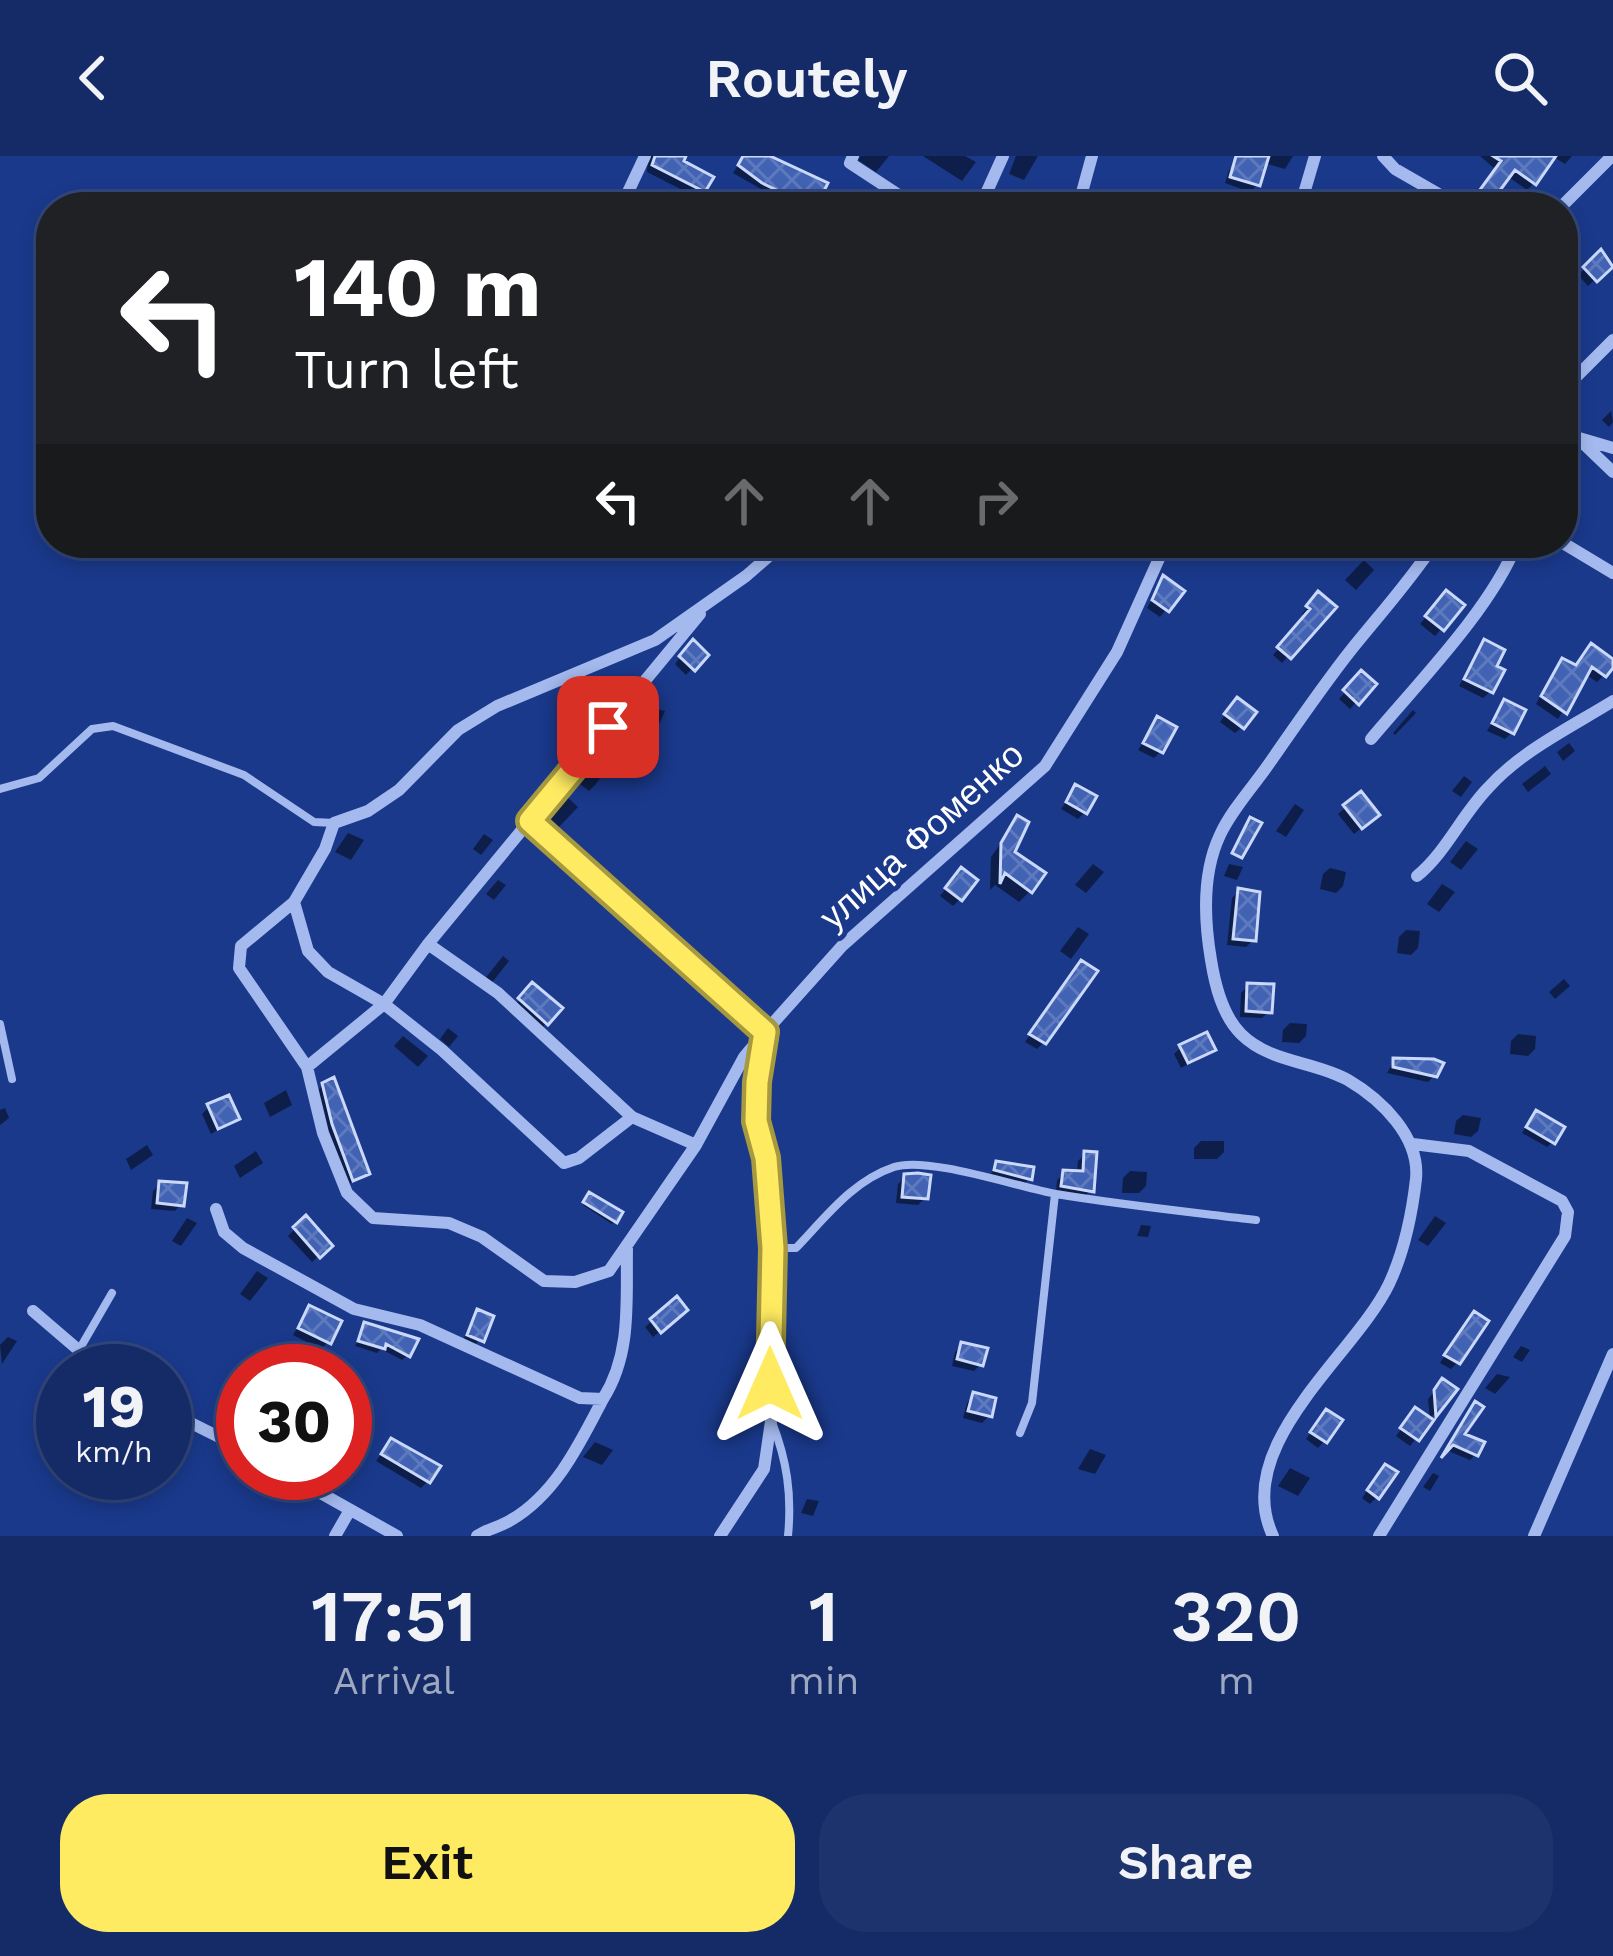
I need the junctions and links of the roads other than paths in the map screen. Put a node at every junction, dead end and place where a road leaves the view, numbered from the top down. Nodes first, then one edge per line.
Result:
1 (645, 156) edge
2 (1004, 156) edge
3 (1092, 156) edge
4 (1315, 156) edge
5 (1383, 156) edge
6 (1612, 156) edge
7 (847, 158) edge
8 (628, 192) edge
9 (895, 192) edge
10 (987, 192) edge
11 (1082, 192) edge
12 (1304, 192) edge
13 (1435, 192) edge
14 (1576, 192) edge
15 (1613, 340) edge
16 (1578, 375) edge
17 (1578, 437) joint
18 (1613, 448) edge
19 (1613, 472) edge
20 (1578, 552) edge
21 (765, 558) edge
22 (1159, 558) edge
23 (1425, 558) edge
24 (1510, 558) edge
25 (1613, 573) edge
26 (708, 604) junction
27 (1613, 701) edge
28 (1371, 739) dead end
29 (0, 789) edge
30 (530, 821) junction
31 (334, 823) junction
32 (1417, 876) dead end
33 (294, 902) junction
34 (428, 944) junction
35 (384, 1004) junction
36 (0, 1024) edge
37 (765, 1032) junction
38 (307, 1067) junction
39 (12, 1079) dead end
40 (632, 1117) junction
41 (1413, 1144) junction
42 (696, 1145) junction
43 (1055, 1194) junction
44 (217, 1209) dead end
45 (1256, 1220) dead end
46 (627, 1247) junction
47 (773, 1248) junction
48 (112, 1293) dead end
49 (33, 1311) dead end
50 (72, 1344) edge
51 (82, 1344) edge
52 (1613, 1354) edge
53 (603, 1399) junction
54 (771, 1421) junction
55 (1020, 1433) dead end
56 (332, 1500) edge
57 (350, 1510) junction
58 (335, 1536) edge
59 (397, 1536) edge
60 (476, 1536) edge
61 (720, 1536) edge
62 (788, 1536) edge
63 (1274, 1536) edge
64 (1379, 1536) edge
65 (1534, 1536) edge

1 - 8 street
2 - 10 street
3 - 11 street
4 - 12 street
5 - 13 street
6 - 14 street
7 - 9 street
15 - 16 street
17 - 18 street
17 - 19 street
20 - 25 street
21 - 26 street
22 - 37 street, улица Фоменко
23 - 41 street
24 - 28 street
26 - 30 street
26 - 31 street
27 - 32 street
29 - 31 lane
30 - 34 street
30 - 37 street
31 - 33 street
33 - 35 street
33 - 38 street
34 - 35 street
34 - 40 street
35 - 38 street
35 - 40 street
36 - 39 lane
37 - 42 street, улица Фоменко
37 - 47 street
38 - 46 street
40 - 42 street
41 - 63 street
41 - 64 street
42 - 46 street, улица Фоменко
43 - 45 lane
43 - 47 lane
43 - 55 lane
44 - 53 street
46 - 53 street
47 - 54 street
48 - 51 lane
49 - 50 street
52 - 65 street
53 - 60 street
54 - 61 street
54 - 62 lane
56 - 57 street
57 - 58 street
57 - 59 street

